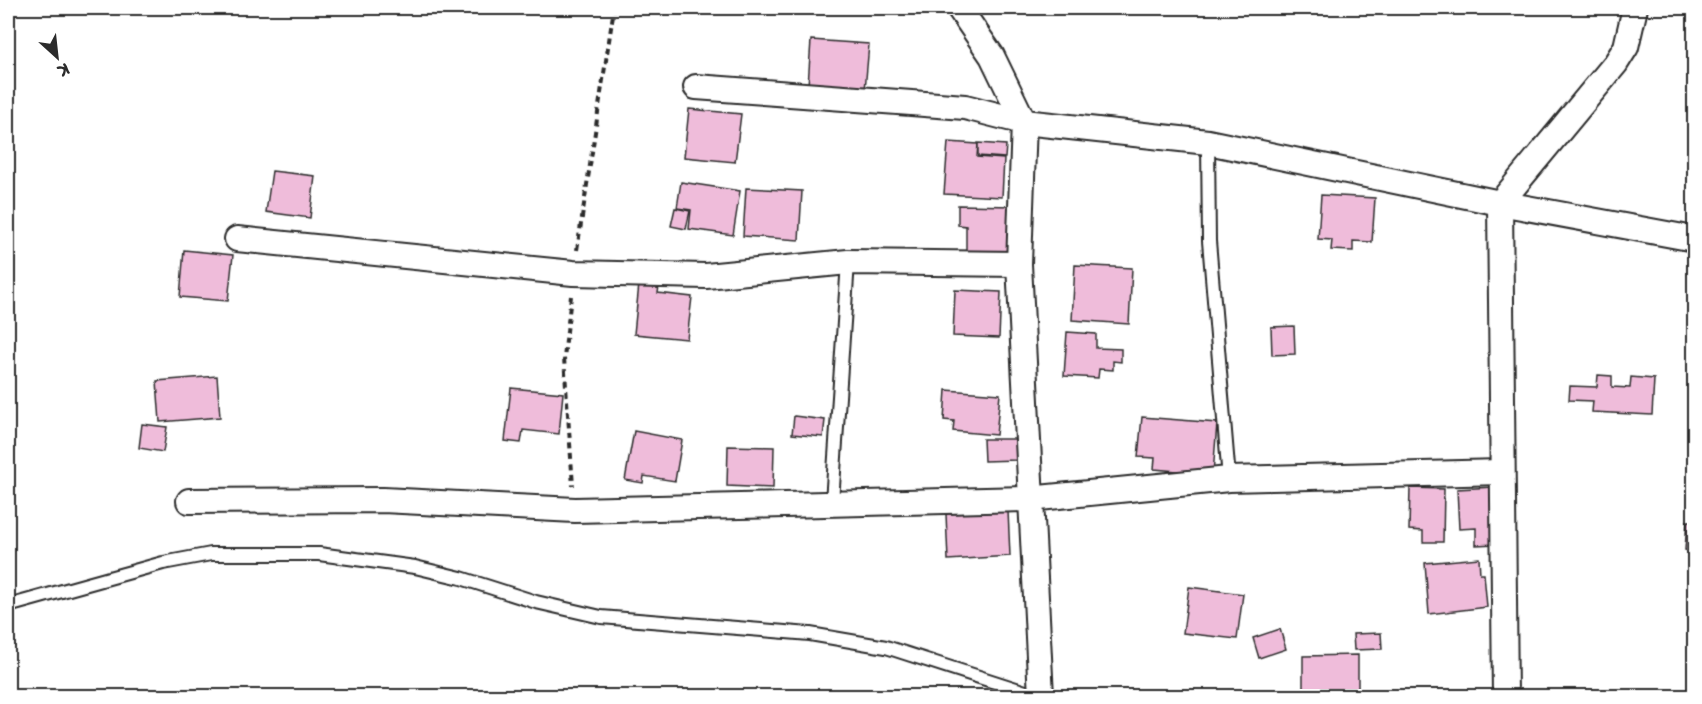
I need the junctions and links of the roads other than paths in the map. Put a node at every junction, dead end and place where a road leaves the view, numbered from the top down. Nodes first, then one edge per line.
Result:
1 (959, 8) edge
2 (1635, 8) edge
3 (696, 87) dead end
4 (1024, 122) junction
5 (1208, 142) junction
6 (1500, 203) junction
7 (237, 239) dead end
8 (1695, 239) edge
9 (848, 262) junction
10 (1019, 264) junction
11 (1501, 472) junction
12 (1229, 479) junction
13 (1029, 499) junction
14 (189, 501) dead end
15 (831, 502) junction
16 (8, 606) edge
17 (1039, 696) edge
18 (1505, 696) edge

1 - 4 street
2 - 6 street
3 - 4 street
4 - 5 street
4 - 10 street
5 - 6 street
5 - 12 lane
6 - 8 street
6 - 11 street
7 - 9 street
9 - 10 street
9 - 15 lane
10 - 13 street
11 - 12 street
11 - 18 street
12 - 13 street
13 - 15 street
13 - 17 street
14 - 15 street
16 - 17 lane

